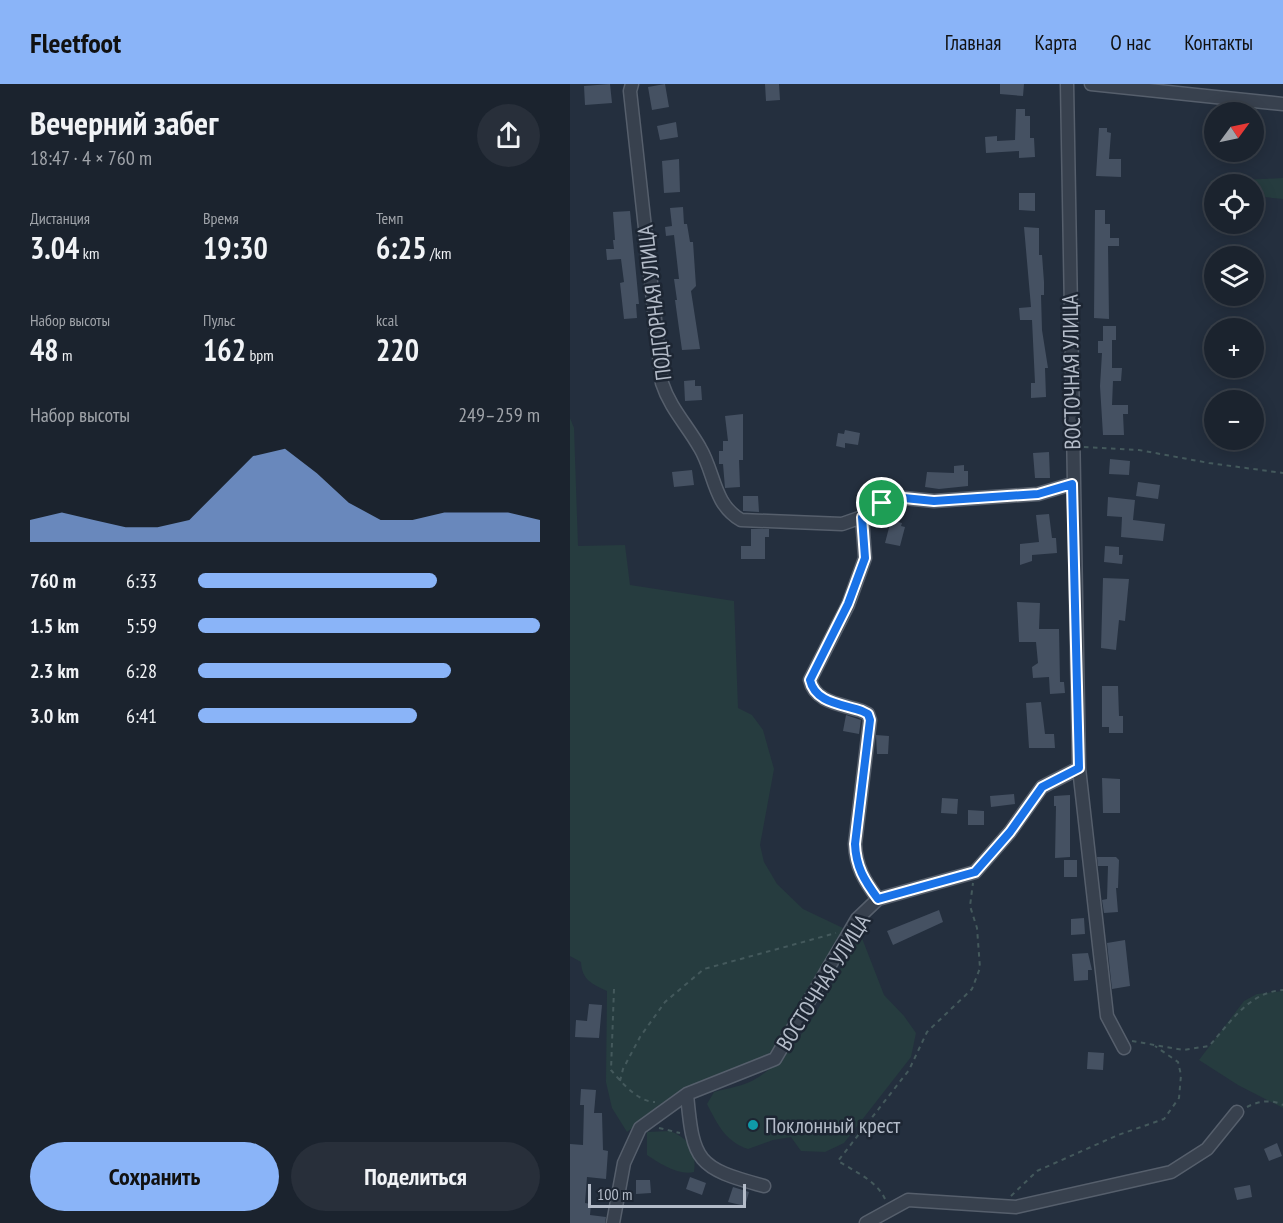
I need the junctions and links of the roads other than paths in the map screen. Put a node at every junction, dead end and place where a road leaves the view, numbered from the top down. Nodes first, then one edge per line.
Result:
1 (632, 84) edge
2 (1067, 84) edge
3 (1091, 84) edge
4 (1283, 104) edge
5 (1072, 484) junction
6 (862, 517) junction
7 (1079, 768) junction
8 (878, 899) junction
9 (1121, 1043) road end
10 (681, 1097) junction
11 (1237, 1112) road end
12 (764, 1186) dead end
13 (613, 1223) edge
14 (866, 1223) edge

1 - 6 street, ПОДГОРНАЯ УЛИЦА
2 - 5 street, ВОСТОЧНАЯ УЛИЦА
3 - 4 street
5 - 6 street, ПОДГОРНАЯ УЛИЦА
5 - 7 street, ВОСТОЧНАЯ УЛИЦА
6 - 8 street
7 - 8 street, ВОСТОЧНАЯ УЛИЦА
7 - 9 street, ВОСТОЧНАЯ УЛИЦА
8 - 10 street, ВОСТОЧНАЯ УЛИЦА
10 - 12 street
10 - 13 street, ВОСТОЧНАЯ УЛИЦА
11 - 14 street

